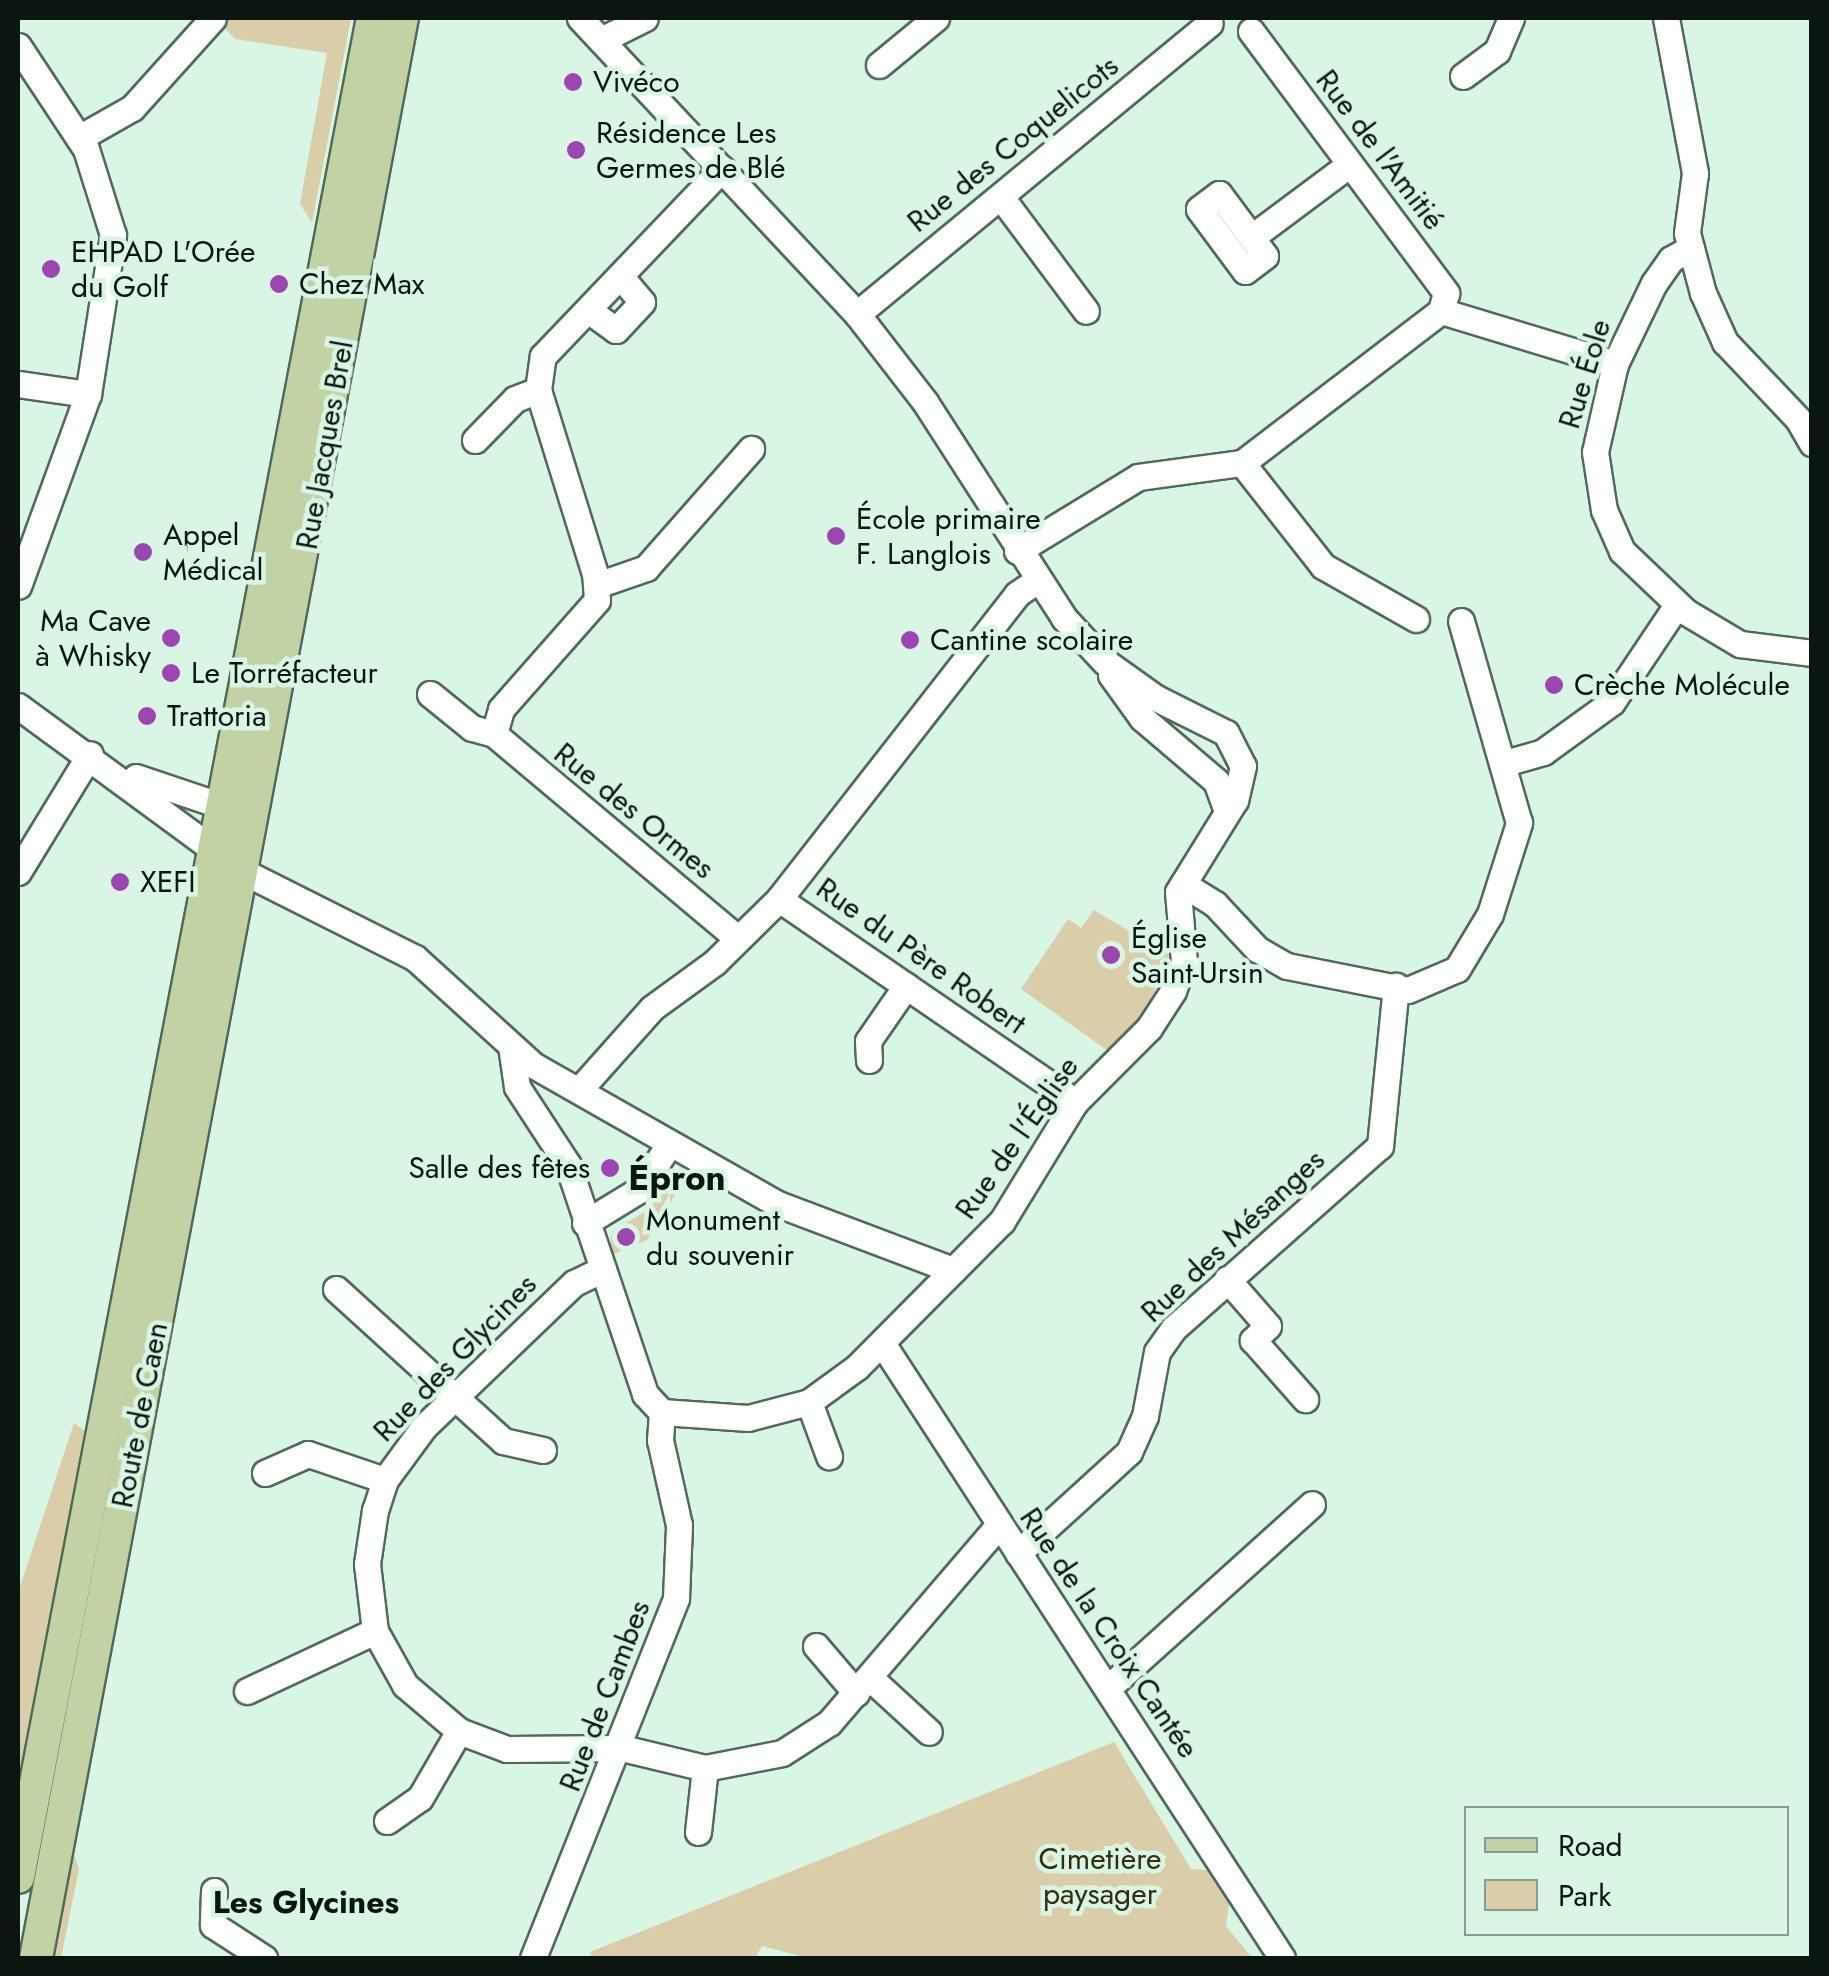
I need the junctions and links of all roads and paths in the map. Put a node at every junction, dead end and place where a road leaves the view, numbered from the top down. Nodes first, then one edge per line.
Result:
1 (213, 18) edge
2 (373, 18) edge
3 (402, 18) edge
4 (580, 18) edge
5 (645, 18) edge
6 (936, 18) edge
7 (1511, 18) edge
8 (1666, 18) edge
9 (1208, 20) edge
10 (1256, 24) edge
11 (601, 40) junction
12 (18, 46) edge
13 (879, 65) dead end
14 (1464, 76) dead end
15 (80, 138) junction
16 (1350, 164) junction
17 (722, 170) junction
18 (1001, 197) junction
19 (1252, 238) dead end
20 (1692, 248) junction
21 (1086, 311) dead end
22 (1442, 311) junction
23 (857, 314) junction
24 (1615, 364) junction
25 (18, 384) edge
26 (538, 390) junction
27 (88, 394) junction
28 (474, 440) dead end
29 (1812, 442) edge
30 (751, 449) dead end
31 (1242, 463) junction
32 (1017, 551) junction
33 (1036, 581) junction
34 (597, 585) junction
35 (18, 586) edge
36 (1676, 606) junction
37 (1416, 619) dead end
38 (1462, 621) dead end
39 (1812, 653) edge
40 (1104, 662) junction
41 (430, 694) dead end
42 (18, 706) edge
43 (494, 734) junction
44 (95, 758) junction
45 (1506, 764) junction
46 (1243, 766) junction
47 (1216, 780) junction
48 (222, 806) junction
49 (1226, 811) junction
50 (214, 848) junction
51 (18, 872) edge
52 (251, 876) junction
53 (1183, 884) junction
54 (778, 899) junction
55 (735, 936) junction
56 (906, 986) junction
57 (1396, 986) junction
58 (511, 1046) junction
59 (869, 1060) dead end
60 (579, 1090) junction
61 (1075, 1102) junction
62 (670, 1142) junction
63 (585, 1223) junction
64 (603, 1270) junction
65 (953, 1270) junction
66 (1227, 1279) junction
67 (336, 1289) dead end
68 (882, 1343) junction
69 (456, 1397) junction
70 (1305, 1399) dead end
71 (809, 1402) junction
72 (662, 1412) junction
73 (544, 1450) dead end
74 (829, 1456) dead end
75 (264, 1473) dead end
76 (385, 1480) junction
77 (1312, 1504) dead end
78 (998, 1526) junction
79 (1018, 1553) junction
80 (375, 1631) junction
81 (816, 1646) dead end
82 (863, 1684) junction
83 (1109, 1686) junction
84 (247, 1691) dead end
85 (459, 1731) junction
86 (929, 1732) dead end
87 (622, 1748) junction
88 (705, 1768) junction
89 (388, 1821) dead end
90 (698, 1832) dead end
91 (18, 1877) edge
92 (214, 1891) dead end
93 (36, 1958) edge
94 (264, 1958) edge
95 (533, 1958) edge
96 (1282, 1958) edge

1 - 15 street
2 - 48 main road, Rue Jacques Brel
3 - 52 main road, Rue Jacques Brel
4 - 11 street
5 - 11 street
6 - 13 street
7 - 14 street
8 - 20 street
9 - 10 street
9 - 18 street, Rue des Coquelicots
10 - 16 street, Rue de l'Amitié
11 - 17 street
12 - 15 street
15 - 27 street
16 - 19 street
16 - 22 street, Rue de l'Amitié
17 - 23 street
17 - 26 street
18 - 21 street
18 - 23 street, Rue des Coquelicots
20 - 24 street, Rue Éole
20 - 29 street
22 - 24 street
22 - 31 street
23 - 32 street
24 - 36 street, Rue Éole
25 - 27 street
26 - 28 street
26 - 34 street
27 - 35 street
30 - 34 street
31 - 32 street
31 - 37 street
32 - 33 street
33 - 40 street
33 - 54 street
34 - 43 street
36 - 39 street, Rue Éole
36 - 45 street
38 - 45 street
40 - 46 street
40 - 47 street
41 - 43 street, Rue des Ormes
42 - 44 street
43 - 55 street, Rue des Ormes
44 - 48 street
44 - 50 street
44 - 51 street
45 - 57 street
46 - 47 street
46 - 49 street
47 - 49 street
48 - 50 main road, Rue Jacques Brel
48 - 52 street
49 - 53 street
50 - 52 street
50 - 91 main road, Route de Caen
52 - 58 street
52 - 93 main road, Route de Caen
53 - 57 street
53 - 61 street, Rue de l'Église
54 - 55 street
54 - 56 street, Rue du Père Robert
55 - 60 street
56 - 59 street
56 - 61 street, Rue du Père Robert
57 - 66 street, Rue des Mésanges
58 - 60 street
58 - 63 street, Rue de Cambes
60 - 62 street
61 - 65 street, Rue de l'Église
62 - 63 street
62 - 65 street
63 - 64 street, Rue de Cambes
64 - 69 street, Rue des Glycines
64 - 72 street, Rue de Cambes
65 - 68 street, Rue de l'Église
66 - 70 street
66 - 79 street, Rue des Mésanges
67 - 69 street
68 - 71 street, Rue de l'Église
68 - 78 street, Rue de la Croix Cantée
69 - 73 street
69 - 76 street, Rue des Glycines
71 - 72 street
71 - 74 street
72 - 87 street, Rue de Cambes
75 - 76 street
76 - 80 street, Rue des Glycines
77 - 83 street
78 - 79 street, Rue de la Croix Cantée
78 - 82 street
79 - 83 street, Rue de la Croix Cantée
80 - 84 street
80 - 85 street, Rue des Glycines
81 - 82 street
82 - 86 street
82 - 88 street
83 - 96 street, Rue de la Croix Cantée
85 - 87 street, Rue des Glycines
85 - 89 street
87 - 88 street, Rue des Glycines
87 - 95 street, Rue de Cambes
88 - 90 street
92 - 94 street

